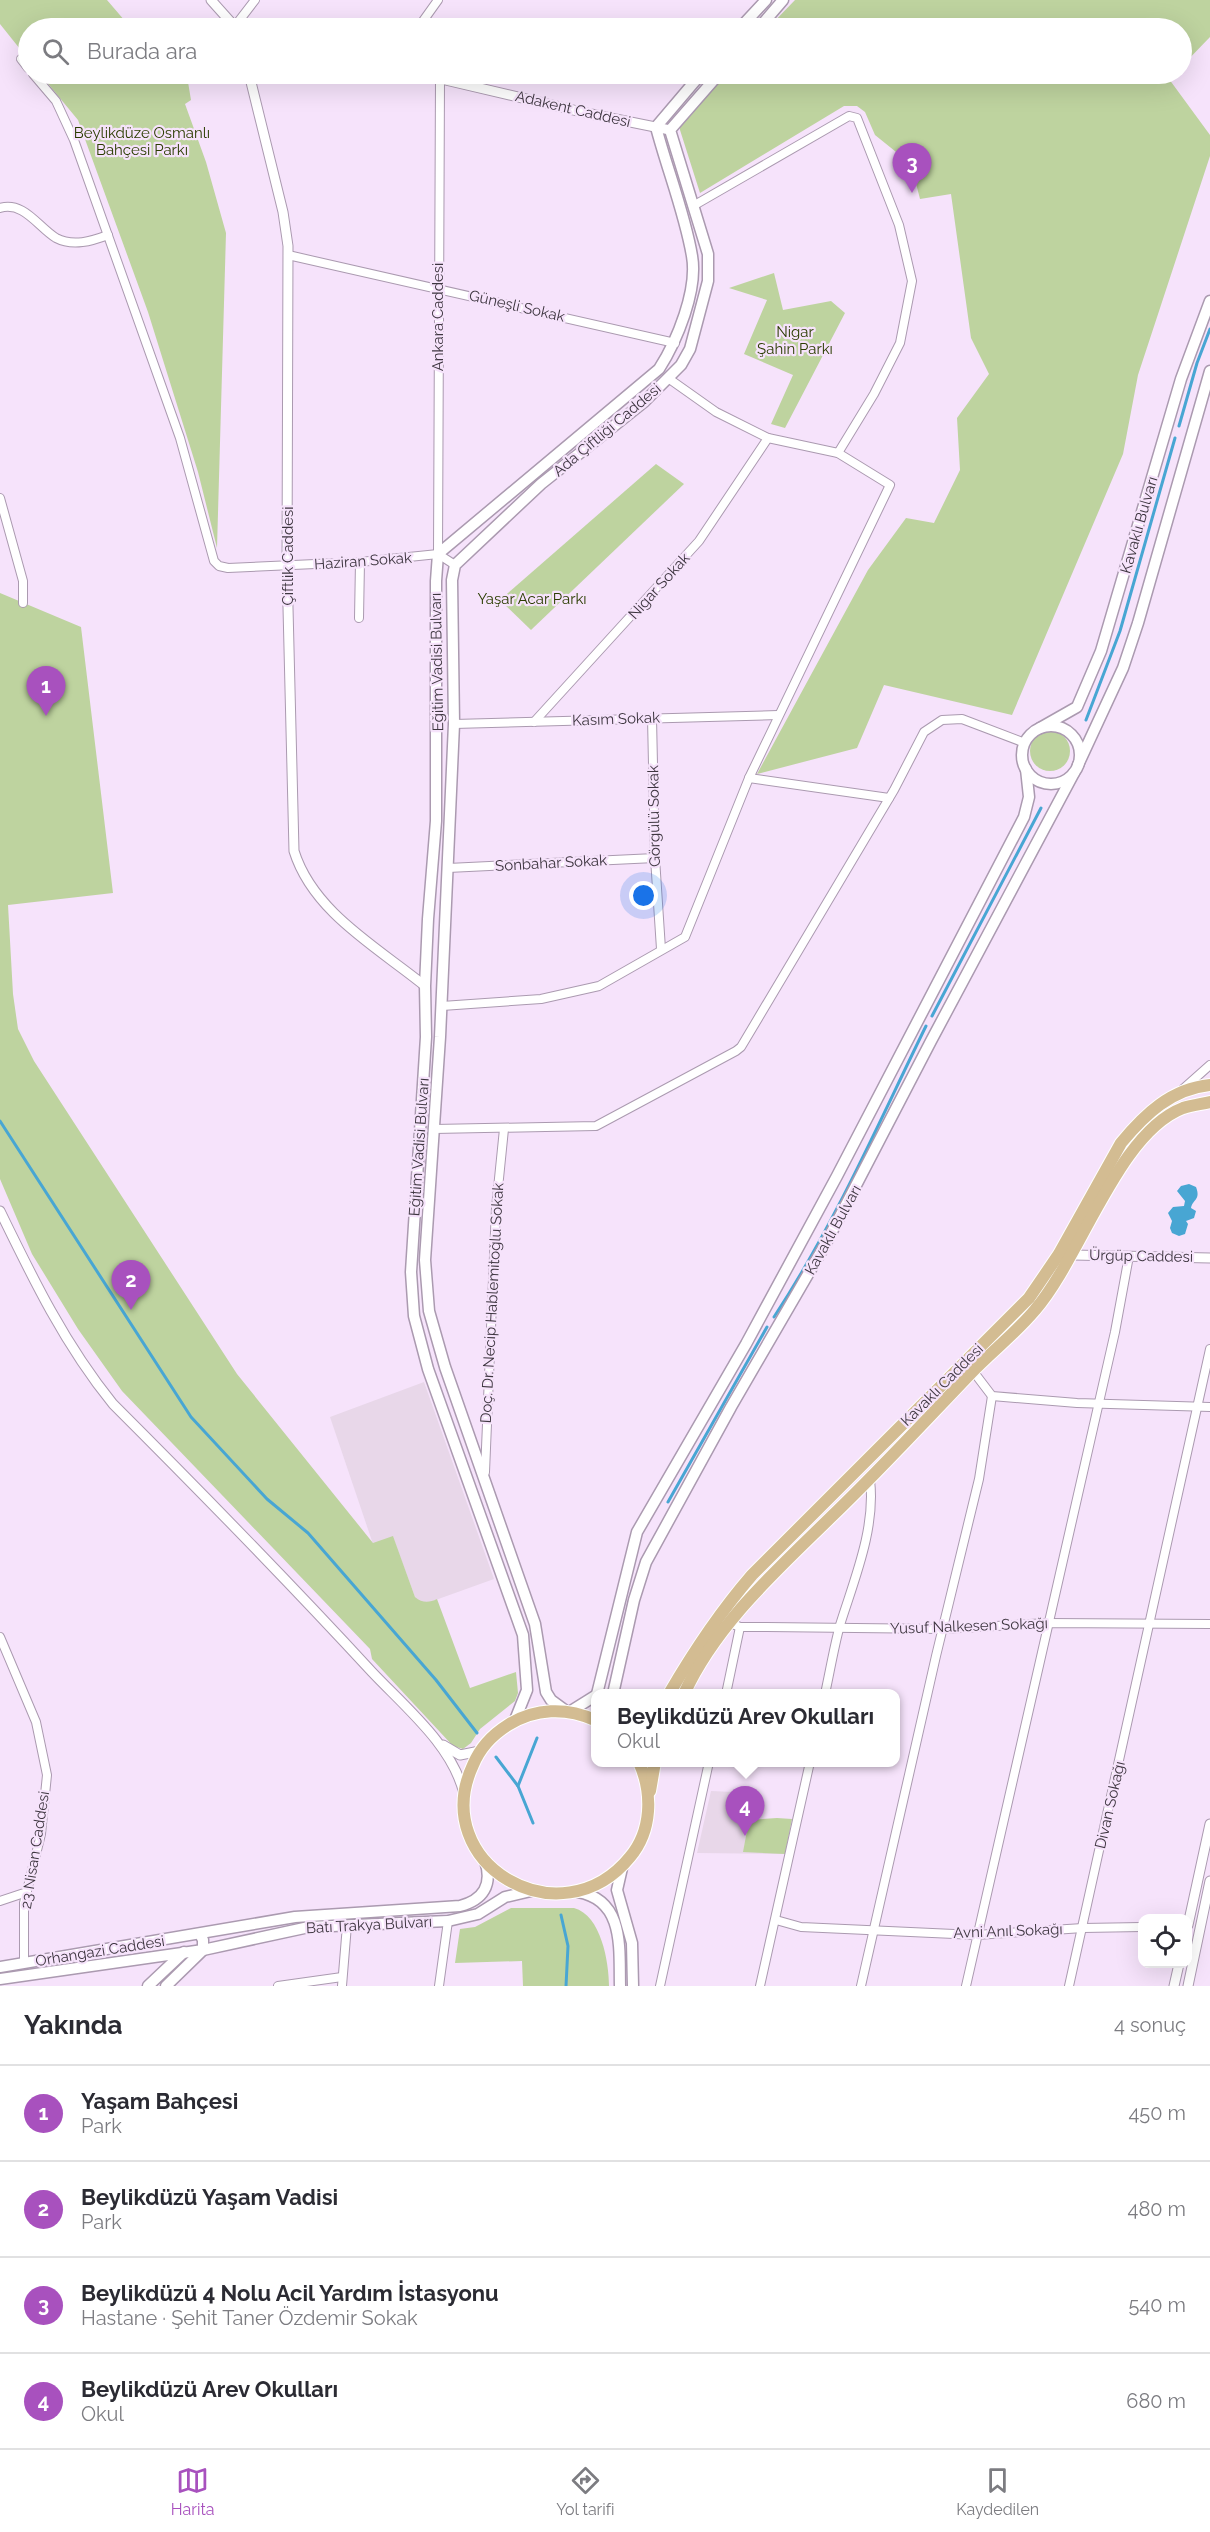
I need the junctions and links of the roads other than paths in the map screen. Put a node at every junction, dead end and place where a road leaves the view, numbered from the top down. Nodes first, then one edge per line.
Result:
1 (211, 0) edge
2 (255, 0) edge
3 (438, 0) edge
4 (766, 0) edge
5 (783, 0) edge
6 (228, 18) edge
7 (242, 18) edge
8 (425, 18) edge
9 (749, 18) edge
10 (768, 18) edge
11 (42, 84) edge
12 (251, 84) edge
13 (440, 84) edge
14 (462, 84) edge
15 (693, 84) edge
16 (710, 84) edge
17 (656, 127) junction
18 (670, 130) junction
19 (693, 206) junction
20 (0, 208) edge
21 (108, 235) junction
22 (288, 255) junction
23 (438, 287) junction
24 (1210, 301) edge
25 (675, 343) junction
26 (658, 369) junction
27 (1210, 371) edge
28 (668, 378) junction
29 (768, 438) junction
30 (838, 453) junction
31 (0, 498) edge
32 (438, 554) junction
33 (360, 562) junction
34 (455, 565) junction
35 (287, 567) junction
36 (24, 603) dead end
37 (359, 618) dead end
38 (778, 715) junction
39 (652, 718) junction
40 (534, 722) junction
41 (454, 724) junction
42 (1040, 728) junction
43 (1025, 743) junction
44 (1026, 769) junction
45 (1076, 769) junction
46 (749, 778) junction
47 (889, 798) junction
48 (654, 858) junction
49 (448, 868) junction
50 (661, 950) junction
51 (424, 986) junction
52 (426, 1006) junction
53 (442, 1006) junction
54 (1210, 1065) edge
55 (1210, 1085) edge
56 (1179, 1091) junction
57 (1210, 1102) edge
58 (434, 1129) junction
59 (504, 1129) junction
60 (0, 1211) edge
61 (1072, 1255) junction
62 (1129, 1256) junction
63 (1210, 1258) edge
64 (1210, 1350) edge
65 (973, 1371) junction
66 (992, 1396) junction
67 (1098, 1404) junction
68 (1197, 1406) junction
69 (1210, 1407) edge
70 (485, 1477) junction
71 (870, 1480) junction
72 (1048, 1623) junction
73 (1151, 1624) junction
74 (1210, 1624) edge
75 (735, 1625) junction
76 (840, 1628) junction
77 (943, 1629) junction
78 (0, 1637) edge
79 (598, 1689) edge
80 (614, 1689) edge
81 (672, 1689) edge
82 (687, 1689) edge
83 (727, 1689) edge
84 (826, 1689) edge
85 (591, 1698) edge
86 (568, 1711) junction
87 (591, 1719) edge
88 (516, 1720) junction
89 (426, 1730) junction
90 (480, 1751) junction
91 (641, 1767) edge
92 (654, 1767) edge
93 (708, 1767) edge
94 (809, 1767) edge
95 (464, 1794) junction
96 (648, 1801) junction
97 (1210, 1824) edge
98 (485, 1861) junction
99 (622, 1868) junction
100 (1210, 1881) edge
101 (531, 1891) junction
102 (27, 1892) junction
103 (578, 1892) junction
104 (0, 1901) edge
105 (1190, 1914) edge
106 (776, 1920) junction
107 (448, 1921) junction
108 (348, 1925) junction
109 (1138, 1927) edge
110 (1083, 1928) junction
111 (873, 1930) junction
112 (200, 1934) junction
113 (976, 1935) junction
114 (203, 1950) junction
115 (184, 1952) junction
116 (140, 1958) junction
117 (24, 1963) junction
118 (0, 1967) edge
119 (1178, 1968) edge
120 (342, 1977) junction
121 (7, 1981) edge
122 (149, 1986) edge
123 (166, 1986) edge
124 (278, 1986) edge
125 (342, 1986) edge
126 (440, 1986) edge
127 (620, 1986) edge
128 (633, 1986) edge
129 (660, 1986) edge
130 (760, 1986) edge
131 (861, 1986) edge
132 (966, 1986) edge
133 (1069, 1986) edge
134 (1174, 1986) edge
135 (1188, 1986) edge

1 - 6 street
2 - 7 street
3 - 8 street
4 - 9 main road
5 - 10 main road
11 - 21 street, Haziran Sokak
12 - 22 street, Çiftlik Caddesi
13 - 23 street, Ankara Caddesi
14 - 17 street, Adakent Caddesi
15 - 17 main road
16 - 18 main road
17 - 18 street, Adakent Caddesi
17 - 25 main road, Ada Çiftliği Caddesi
18 - 19 main road, Ada Çiftliği Caddesi
19 - 28 main road, Ada Çiftliği Caddesi
19 - 30 street
20 - 21 street
21 - 35 street, Haziran Sokak
22 - 23 street, Güneşli Sokak
22 - 35 street, Çiftlik Caddesi
23 - 25 street, Güneşli Sokak
23 - 32 street, Ankara Caddesi
24 - 42 main road, Kavaklı Bulvarı
25 - 26 main road, Ada Çiftliği Caddesi
26 - 28 main road
26 - 32 main road, Ada Çiftliği Caddesi
27 - 45 main road, Kavaklı Bulvarı
28 - 29 street
28 - 34 main road, Ada Çiftliği Caddesi
29 - 30 street
29 - 40 street, Nigar Sokak
30 - 38 street
31 - 36 street
32 - 33 street, Haziran Sokak
32 - 34 street
32 - 51 main road, Eğitim Vadisi Bulvarı
33 - 35 street, Haziran Sokak
33 - 37 street
34 - 41 main road, Eğitim Vadisi Bulvarı
35 - 51 street, Çiftlik Caddesi
38 - 39 street, Kasım Sokak
38 - 46 street
39 - 40 street, Kasım Sokak
39 - 48 street, Görgülü Sokak
40 - 41 street, Kasım Sokak
41 - 49 main road, Eğitim Vadisi Bulvarı
42 - 43 main road, Kavaklı Bulvarı
42 - 45 main road
43 - 44 main road, Kavaklı Bulvarı
43 - 47 street
44 - 45 main road
44 - 79 main road, Kavaklı Bulvarı
45 - 80 main road, Kavaklı Bulvarı
46 - 47 street
46 - 50 street
47 - 59 street
48 - 49 street, Sonbahar Sokak
48 - 50 street, Görgülü Sokak
49 - 53 main road, Eğitim Vadisi Bulvarı
50 - 53 street
51 - 52 main road, Eğitim Vadisi Bulvarı
52 - 53 main road
52 - 88 main road, Eğitim Vadisi Bulvarı
53 - 58 main road, Eğitim Vadisi Bulvarı
54 - 56 street
55 - 56 main road, Kavaklı Caddesi
56 - 81 main road, Kavaklı Caddesi
57 - 61 main road, Kavaklı Caddesi
58 - 59 street
58 - 70 main road, Eğitim Vadisi Bulvarı
59 - 70 street, Doç. Dr. Necip Hablemitoğlu Sokak
60 - 89 street
61 - 62 street, Ürgüp Caddesi
61 - 65 main road, Kavaklı Caddesi
62 - 63 street, Ürgüp Caddesi
62 - 67 street
64 - 68 street, Divan Sokağı
65 - 66 street
65 - 71 main road, Kavaklı Caddesi
66 - 67 street
66 - 77 street
67 - 68 street
67 - 72 street
68 - 69 street
68 - 73 street, Divan Sokağı
70 - 86 main road, Eğitim Vadisi Bulvarı
71 - 75 main road, Kavaklı Caddesi
71 - 76 street
72 - 73 street, Yusuf Nalkesen Sokağı
72 - 77 street, Yusuf Nalkesen Sokağı
72 - 113 street
73 - 74 street, Yusuf Nalkesen Sokağı
73 - 110 street, Divan Sokağı
75 - 76 street, Yusuf Nalkesen Sokağı
75 - 82 main road, Kavaklı Caddesi
75 - 83 street
76 - 77 street, Yusuf Nalkesen Sokağı
76 - 84 street
77 - 111 street
78 - 102 street, 23 Nisan Caddesi
85 - 86 main road, Kavaklı Bulvarı
86 - 87 main road
86 - 88 main road
88 - 90 main road
89 - 90 street
89 - 95 street
90 - 95 main road
91 - 96 main road
92 - 96 main road
93 - 129 street
94 - 106 street
95 - 98 main road
96 - 99 main road
97 - 105 street
98 - 101 main road
98 - 112 main road, Batı Trakya Bulvarı
99 - 103 main road
99 - 128 main road
100 - 135 street
101 - 103 main road
101 - 107 main road, Batı Trakya Bulvarı
102 - 104 street
102 - 117 street, 23 Nisan Caddesi
103 - 127 main road
106 - 111 street, Avni Anıl Sokağı
106 - 130 street
107 - 108 main road, Batı Trakya Bulvarı
107 - 126 street
108 - 114 main road, Batı Trakya Bulvarı
108 - 120 street
109 - 110 street, Avni Anıl Sokağı
110 - 113 street, Avni Anıl Sokağı
110 - 133 street, Divan Sokağı
111 - 113 street, Avni Anıl Sokağı
111 - 131 street
112 - 114 main road
112 - 115 main road
112 - 117 main road, Orhangazi Caddesi
113 - 132 street
114 - 115 main road, Batı Trakya Bulvarı
114 - 123 main road
115 - 116 main road, Orhangazi Caddesi
115 - 122 main road
116 - 121 main road, Orhangazi Caddesi
116 - 122 main road
117 - 118 main road, Orhangazi Caddesi
119 - 134 street
120 - 124 street
120 - 125 street

